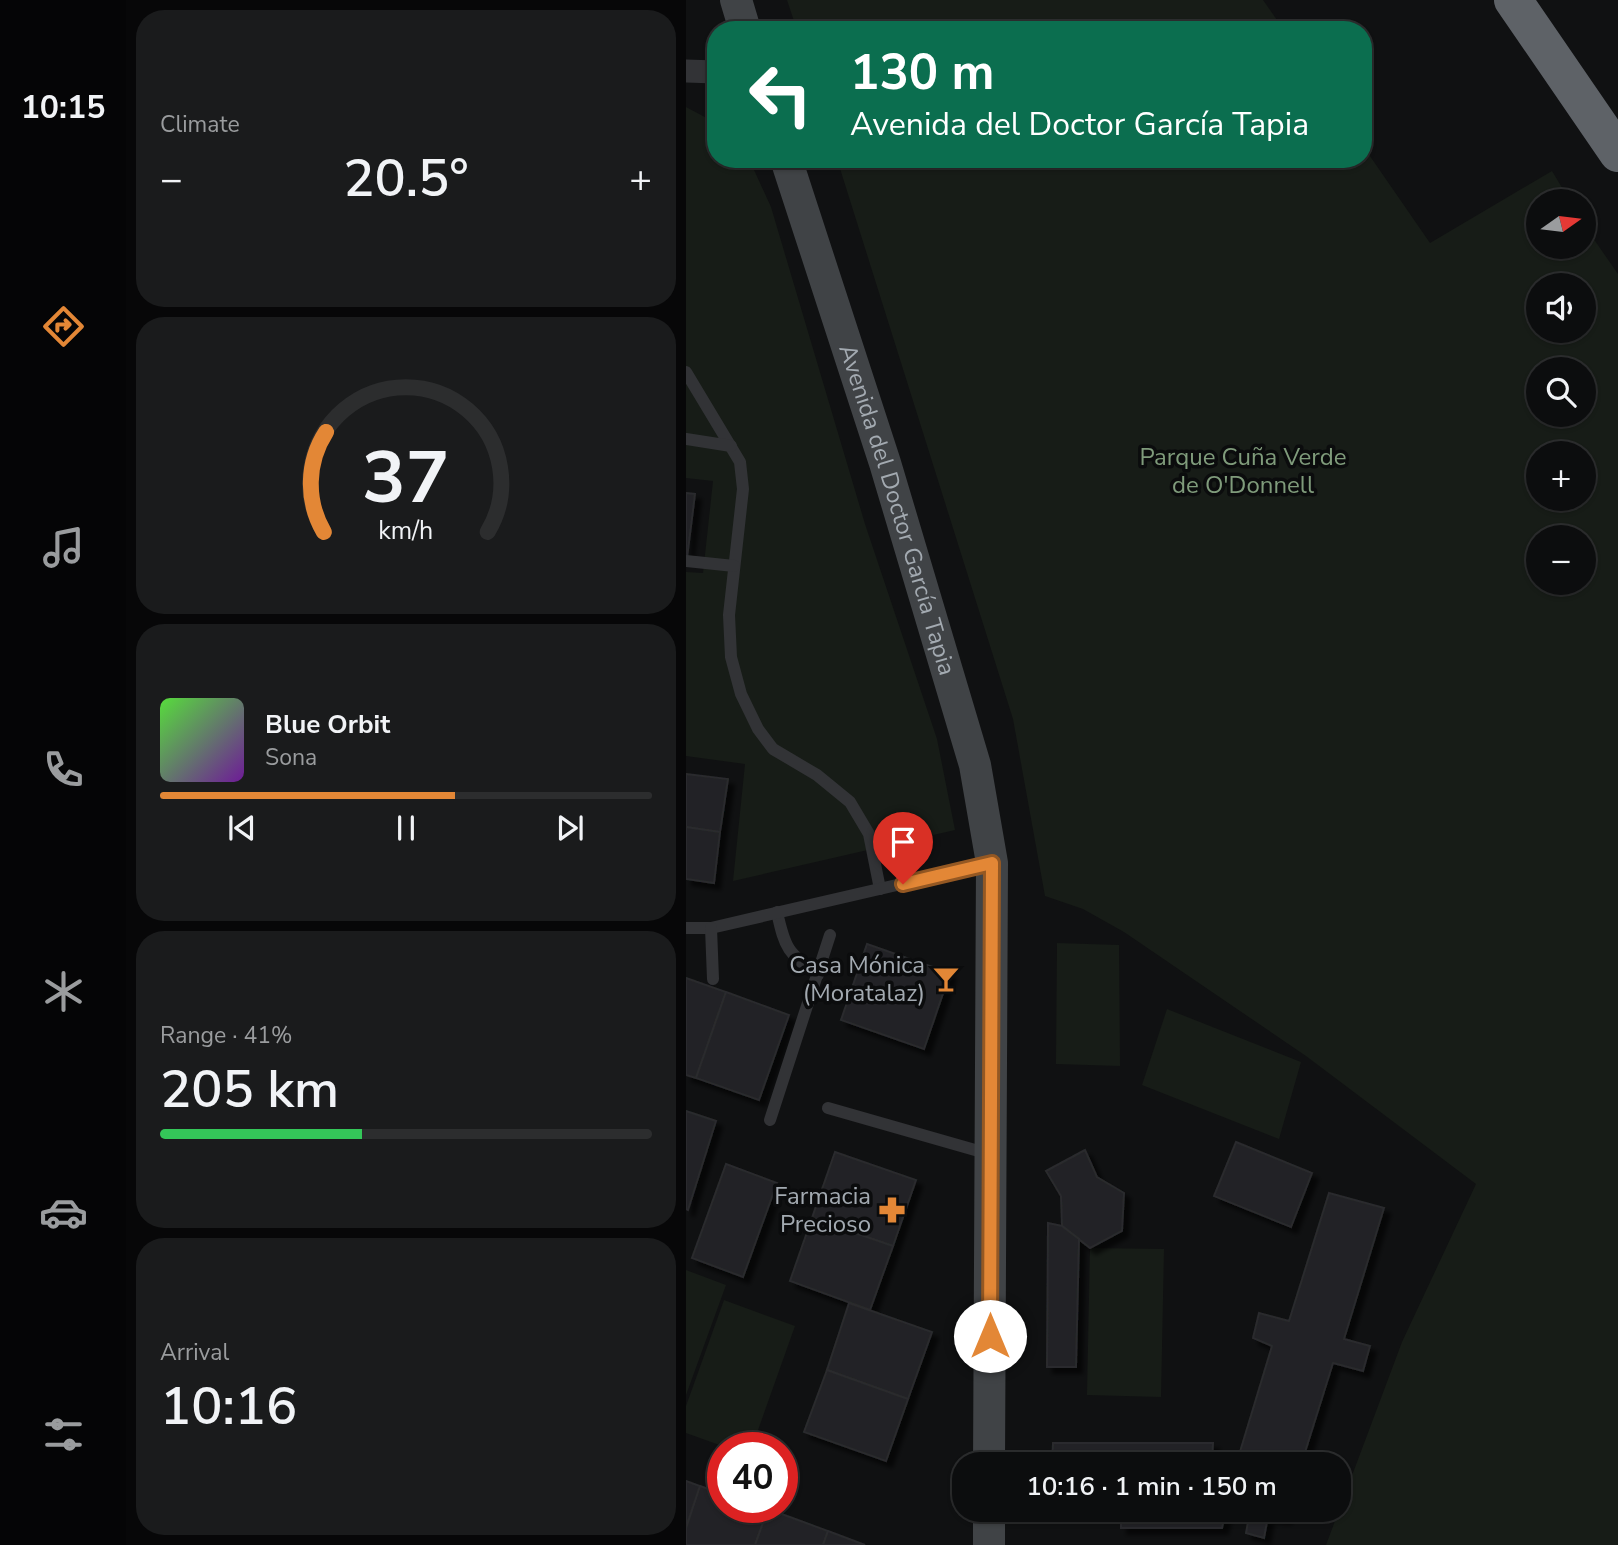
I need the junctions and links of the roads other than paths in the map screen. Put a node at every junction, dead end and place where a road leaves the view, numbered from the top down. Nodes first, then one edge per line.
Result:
1 (736, 0) edge
2 (1513, 0) edge
3 (1526, 0) edge
4 (742, 21) edge
5 (686, 71) edge
6 (707, 72) edge
7 (1618, 151) edge
8 (789, 168) edge
9 (686, 372) edge
10 (686, 439) edge
11 (731, 446) junction
12 (686, 561) edge
13 (734, 566) junction
14 (992, 863) junction
15 (880, 889) junction
16 (777, 912) junction
17 (686, 928) edge
18 (710, 928) junction
19 (830, 935) dead end
20 (818, 975) junction
21 (713, 979) dead end
22 (828, 1108) dead end
23 (770, 1120) dead end
24 (991, 1154) junction
25 (989, 1452) edge
26 (989, 1522) edge
27 (989, 1545) edge

1 - 4 street
2 - 7 highway
3 - 7 highway
5 - 6 street
8 - 14 street, Avenida del Doctor García Tapia
9 - 11 lane
10 - 11 lane
11 - 13 lane
12 - 13 lane
13 - 15 lane
14 - 15 lane
14 - 24 street, Avenida del Doctor García Tapia
15 - 16 lane
16 - 18 lane
16 - 20 lane
17 - 18 lane
18 - 21 lane
19 - 20 lane
20 - 23 lane
22 - 24 lane
24 - 25 street, Avenida del Doctor García Tapia
26 - 27 street

